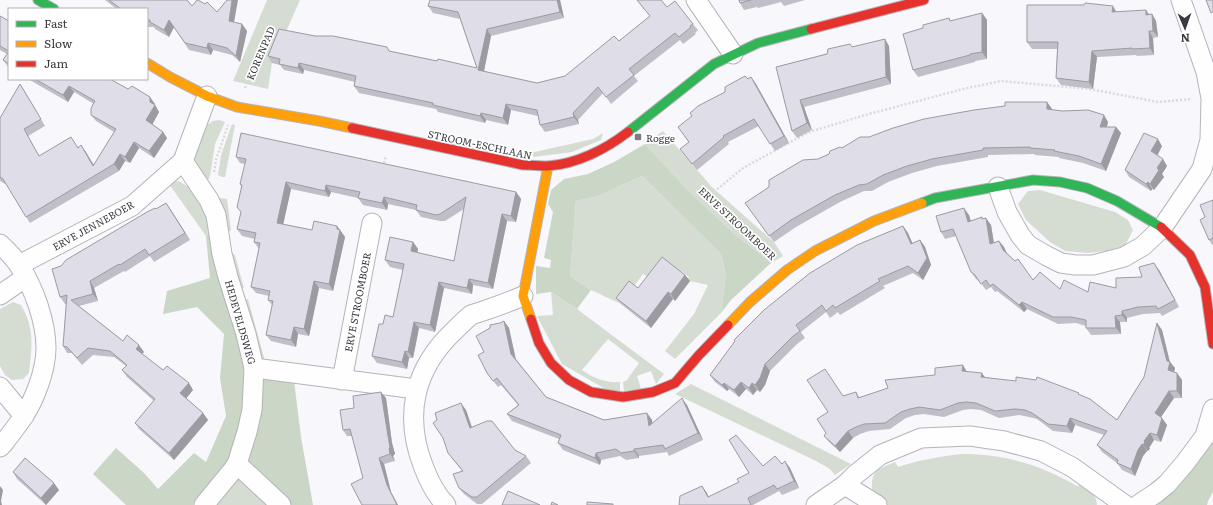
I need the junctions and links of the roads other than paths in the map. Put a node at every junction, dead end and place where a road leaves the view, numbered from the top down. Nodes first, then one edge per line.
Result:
1 (38, 0) edge
2 (696, 0) edge
3 (924, 0) edge
4 (1181, 0) edge
5 (52, 8) edge
6 (733, 54) junction
7 (148, 64) edge
8 (207, 96) junction
9 (183, 161) junction
10 (548, 166) junction
11 (998, 187) junction
12 (372, 223) dead end
13 (1162, 228) junction
14 (0, 244) edge
15 (23, 271) junction
16 (0, 295) edge
17 (523, 296) junction
18 (1213, 344) edge
19 (254, 368) junction
20 (342, 380) junction
21 (0, 387) edge
22 (416, 389) junction
23 (1213, 408) edge
24 (24, 416) junction
25 (0, 447) edge
26 (237, 464) junction
27 (850, 480) junction
28 (204, 505) edge
29 (281, 505) edge
30 (446, 505) edge
31 (816, 505) edge
32 (877, 505) edge
33 (1125, 505) edge
34 (1138, 505) edge

1 - 5 street
2 - 6 street
3 - 6 street, STROOM-ESCHLAAN
4 - 13 street
6 - 10 street, STROOM-ESCHLAAN
7 - 8 street, STROOM-ESCHLAAN
8 - 9 street, ERVE JENNEBOER
8 - 10 street, STROOM-ESCHLAAN
9 - 15 street, ERVE JENNEBOER
9 - 19 street, HEDEVELDSWEG
10 - 17 street
11 - 13 street
11 - 13 street
11 - 17 street
12 - 20 street, ERVE STROOMBOER
13 - 18 street
14 - 15 street
15 - 16 street, ERVE JENNEBOER
15 - 24 street
17 - 22 street
19 - 20 street
19 - 26 street, HEDEVELDSWEG
20 - 22 street
21 - 24 street
22 - 30 street
23 - 34 street
24 - 25 street
26 - 28 street, HEDEVELDSWEG
26 - 29 street
27 - 31 street
27 - 32 street
27 - 33 street

